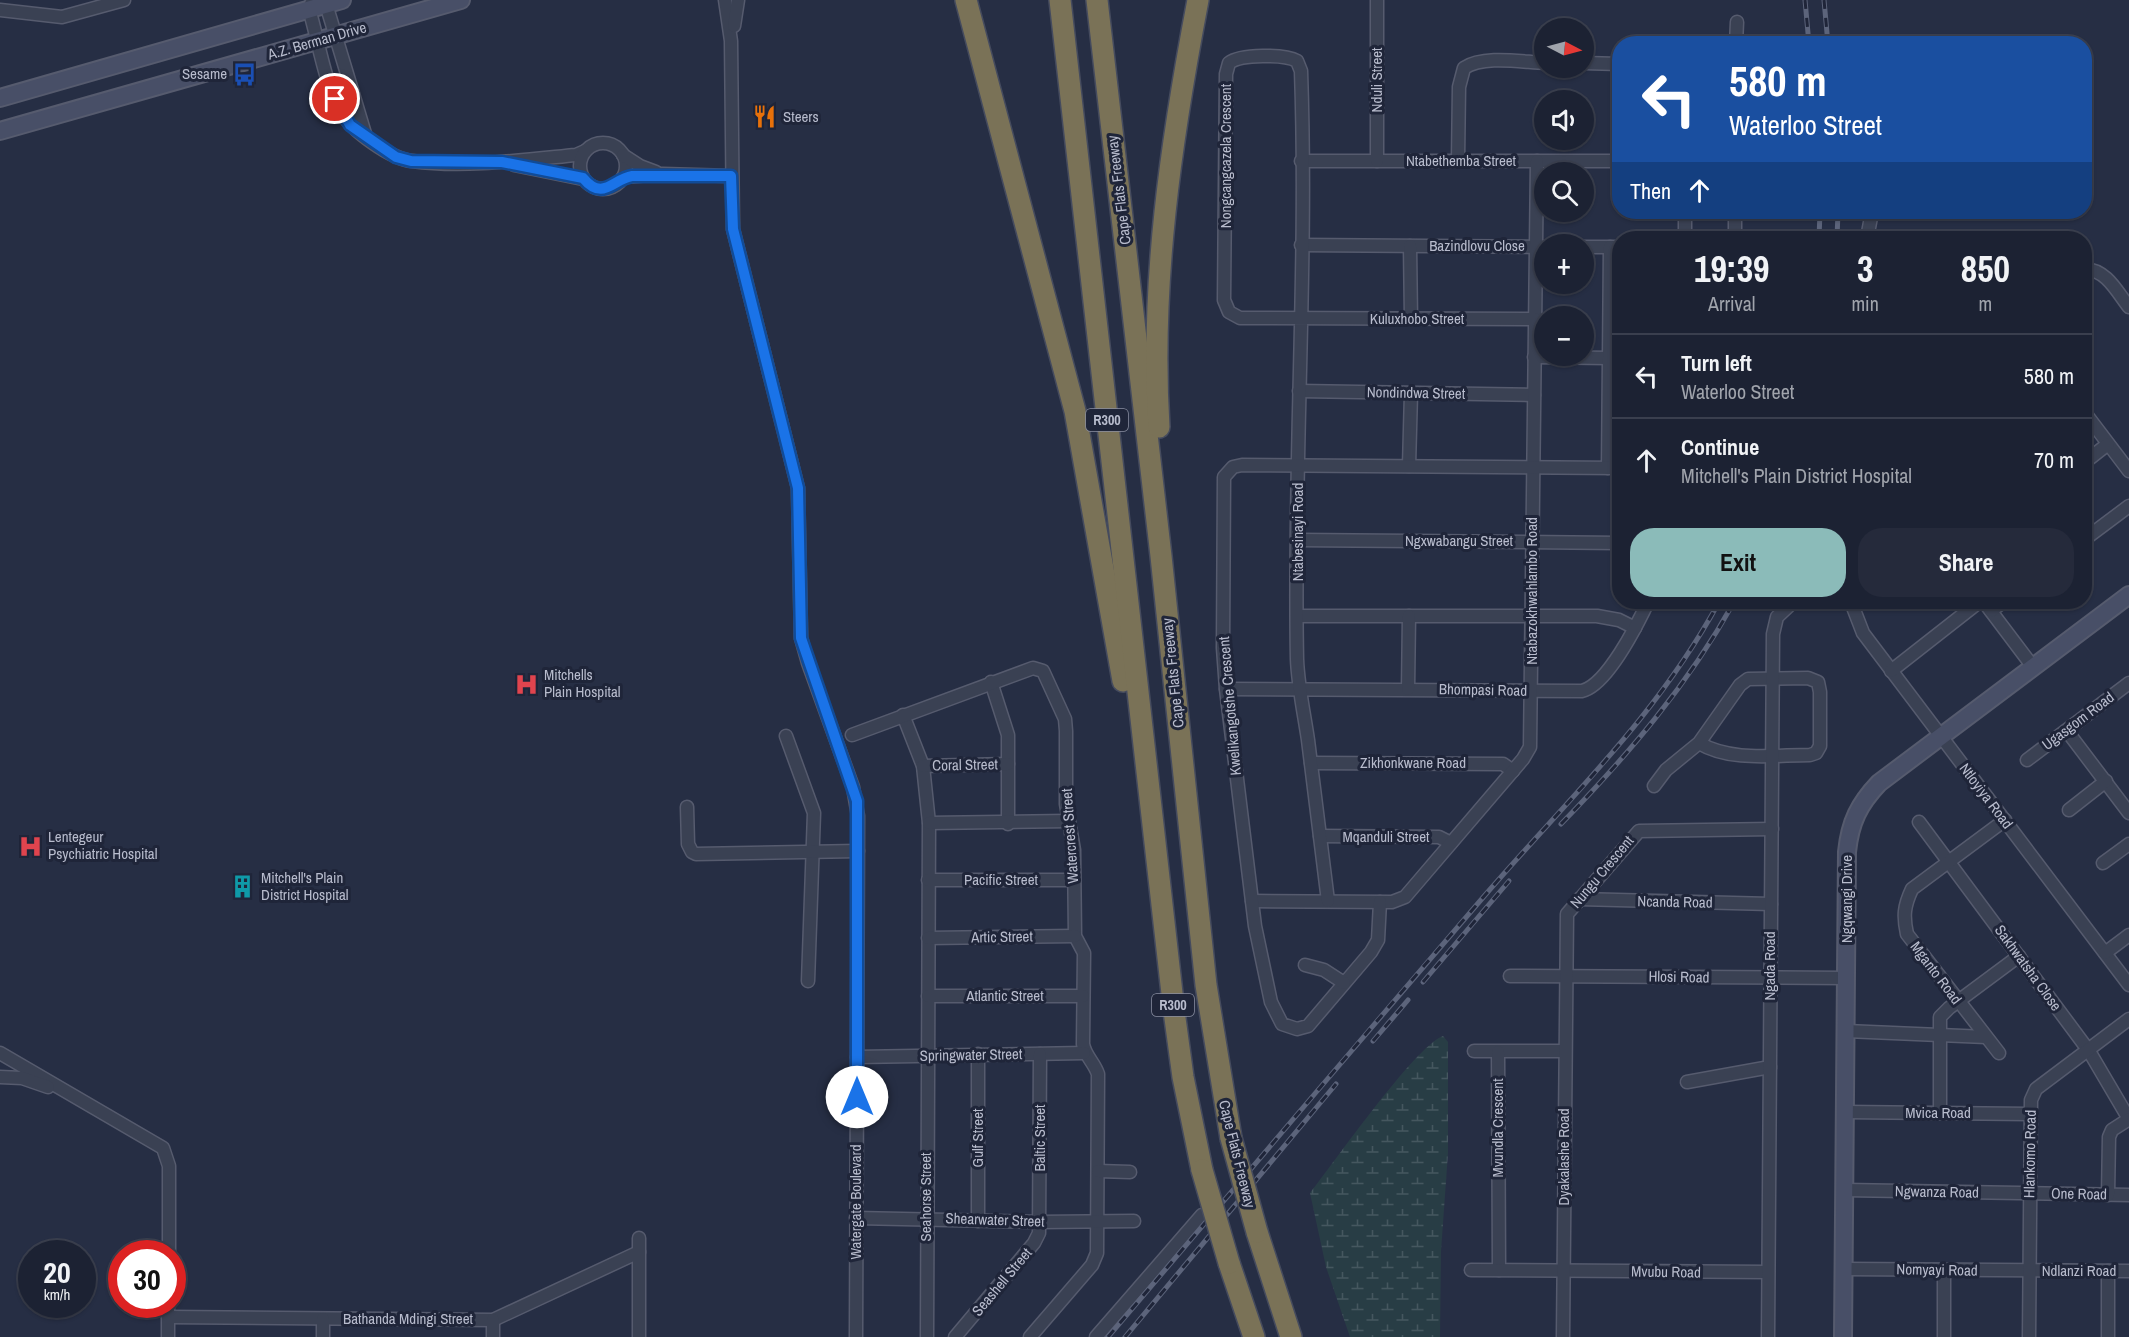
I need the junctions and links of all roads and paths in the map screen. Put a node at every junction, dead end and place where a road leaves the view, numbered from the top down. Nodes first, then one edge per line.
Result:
1 (35, 0) edge
2 (124, 0) edge
3 (461, 0) edge
4 (725, 0) edge
5 (738, 0) edge
6 (966, 0) edge
7 (1097, 0) edge
8 (1196, 0) edge
9 (1377, 0) edge
10 (1060, 1) edge
11 (322, 3) edge
12 (0, 9) edge
13 (33, 14) junction
14 (1737, 22) dead end
15 (335, 35) junction
16 (1736, 36) edge
17 (318, 40) junction
18 (731, 41) junction
19 (1534, 63) edge
20 (1594, 63) edge
21 (1612, 64) edge
22 (0, 99) edge
23 (0, 131) edge
24 (366, 137) junction
25 (585, 151) junction
26 (623, 155) junction
27 (1458, 160) junction
28 (1301, 161) junction
29 (1377, 161) junction
30 (1537, 161) junction
31 (1612, 161) edge
32 (502, 162) junction
33 (663, 174) junction
34 (731, 176) junction
35 (623, 177) junction
36 (583, 178) junction
37 (1540, 234) edge
38 (1301, 245) junction
39 (1410, 246) junction
40 (1534, 247) edge
41 (1594, 247) edge
42 (1612, 247) edge
43 (2092, 270) edge
44 (1612, 302) edge
45 (2129, 307) edge
46 (1300, 318) junction
47 (1411, 319) junction
48 (1534, 319) edge
49 (1594, 358) edge
50 (1609, 358) junction
51 (1534, 366) edge
52 (1299, 392) junction
53 (1411, 393) junction
54 (1534, 395) junction
55 (2092, 422) edge
56 (1612, 424) edge
57 (2108, 444) junction
58 (2092, 457) edge
59 (1298, 465) junction
60 (1409, 466) junction
61 (1533, 467) junction
62 (1612, 468) edge
63 (2129, 471) edge
64 (2129, 506) edge
65 (2092, 534) edge
66 (1298, 540) junction
67 (1532, 542) junction
68 (1612, 543) edge
69 (1161, 556) junction
70 (2129, 595) edge
71 (1644, 609) edge
72 (1783, 609) edge
73 (1854, 609) edge
74 (1979, 609) edge
75 (1988, 609) edge
76 (1298, 616) junction
77 (1409, 616) junction
78 (1532, 617) junction
79 (1635, 628) junction
80 (2033, 666) junction
81 (1891, 671) junction
82 (1772, 678) junction
83 (991, 682) junction
84 (2129, 683) edge
85 (1300, 688) junction
86 (1226, 689) junction
87 (1408, 689) junction
88 (1531, 690) junction
89 (903, 715) junction
90 (2067, 730) junction
91 (852, 735) dead end
92 (786, 736) dead end
93 (1941, 737) junction
94 (1699, 743) junction
95 (1773, 755) junction
96 (2027, 760) dead end
97 (1311, 763) junction
98 (1008, 764) junction
99 (922, 766) junction
100 (1513, 771) junction
101 (2106, 781) junction
102 (1654, 786) dead end
103 (687, 807) dead end
104 (2069, 810) dead end
105 (2129, 813) edge
106 (2005, 820) junction
107 (1068, 821) junction
108 (1919, 822) dead end
109 (929, 823) junction
110 (1008, 824) junction
111 (1772, 829) junction
112 (1320, 836) junction
113 (1154, 838) junction
114 (1451, 843) junction
115 (2129, 844) edge
116 (858, 851) junction
117 (810, 852) junction
118 (1949, 861) junction
119 (2103, 863) dead end
120 (928, 880) junction
121 (1074, 880) junction
122 (1579, 899) junction
123 (1252, 901) junction
124 (1328, 901) junction
125 (1380, 902) junction
126 (1771, 904) junction
127 (2129, 935) edge
128 (1075, 936) junction
129 (928, 938) junction
130 (2105, 953) junction
131 (2019, 956) junction
132 (1305, 965) dead end
133 (1510, 976) dead end
134 (1565, 976) junction
135 (1769, 978) junction
136 (1847, 978) junction
137 (808, 981) dead end
138 (1344, 983) junction
139 (2129, 986) edge
140 (928, 996) junction
141 (1083, 996) junction
142 (1957, 1001) junction
143 (2129, 1019) edge
144 (1846, 1031) junction
145 (1940, 1035) junction
146 (1986, 1037) junction
147 (1474, 1051) dead end
148 (1565, 1051) junction
149 (2089, 1051) junction
150 (1498, 1052) junction
151 (0, 1053) edge
152 (1084, 1053) junction
153 (1999, 1053) dead end
154 (978, 1054) junction
155 (1040, 1054) junction
156 (927, 1056) junction
157 (857, 1057) junction
158 (1770, 1067) junction
159 (0, 1077) edge
160 (1687, 1082) dead end
161 (61, 1090) junction
162 (1845, 1112) junction
163 (1940, 1113) junction
164 (2030, 1114) junction
165 (2129, 1119) edge
166 (1098, 1171) junction
167 (1130, 1172) dead end
168 (1845, 1190) junction
169 (2030, 1193) junction
170 (2108, 1195) junction
171 (2129, 1195) edge
172 (1202, 1215) dead end
173 (856, 1218) junction
174 (926, 1218) junction
175 (978, 1221) junction
176 (1097, 1221) junction
177 (1134, 1221) dead end
178 (1041, 1222) junction
179 (639, 1238) dead end
180 (169, 1240) edge
181 (639, 1252) junction
182 (1844, 1269) junction
183 (1471, 1270) dead end
184 (1499, 1270) junction
185 (1944, 1270) junction
186 (1564, 1271) junction
187 (2108, 1271) junction
188 (2129, 1271) edge
189 (1768, 1272) junction
190 (2029, 1272) junction
191 (186, 1312) edge
192 (168, 1318) edge
193 (323, 1319) junction
194 (493, 1320) junction
195 (168, 1337) edge
196 (323, 1337) edge
197 (493, 1337) edge
198 (639, 1337) edge
199 (856, 1337) edge
200 (927, 1337) edge
201 (955, 1337) edge
202 (1030, 1337) edge
203 (1096, 1337) edge
204 (1254, 1337) edge
205 (1291, 1337) edge
206 (1563, 1337) edge
207 (1768, 1337) edge
208 (1843, 1337) edge
209 (1944, 1337) edge
210 (2029, 1337) edge
211 (2108, 1337) edge

1 - 13 street
2 - 13 street
3 - 15 street, A.Z. Berman Drive
4 - 18 street, Watergate Boulevard
5 - 18 street, Watergate Boulevard
6 - 113 highway
7 - 69 highway, Cape Flats Freeway / R300
8 - 69 highway
9 - 29 street, Nduli Street
10 - 113 highway, R300
11 - 15 street
11 - 17 street
11 - 22 street
12 - 13 street
14 - 16 street
15 - 17 street, A.Z. Berman Drive
15 - 24 street
17 - 23 street, A.Z. Berman Drive
17 - 24 street
18 - 34 street, Watergate Boulevard
19 - 27 street
20 - 21 street
24 - 32 street
25 - 26 street
25 - 32 street
25 - 36 street
26 - 33 street
26 - 35 street
27 - 29 street, Ntabethemba Street
27 - 30 street, Ntabethemba Street
28 - 29 street, Ntabethemba Street
28 - 38 street, Ntabesinayi Road
28 - 46 street, Nongcangcazela Crescent
30 - 31 street, Ntabethemba Street
30 - 37 street, Ntabazokhwahlambo Road
32 - 36 street
33 - 34 street
33 - 35 street
34 - 116 street, Watergate Boulevard
35 - 36 street
38 - 39 street, Bazindlovu Close
38 - 46 street, Ntabesinayi Road
39 - 40 street, Bazindlovu Close
39 - 47 street, Bazindlovu Close
41 - 42 street
43 - 45 street
44 - 50 street
46 - 47 street, Kuluxhobo Street
46 - 52 street, Ntabesinayi Road
47 - 48 street, Kuluxhobo Street
49 - 50 street
50 - 56 street
51 - 54 street, Ntabazokhwahlambo Road
52 - 53 street, Nondindwa Street
52 - 59 street, Ntabesinayi Road
53 - 54 street, Nondindwa Street
53 - 60 street
54 - 61 street, Ntabazokhwahlambo Road
55 - 57 street
57 - 58 street
57 - 63 street
59 - 60 street
59 - 66 street, Ntabesinayi Road
59 - 86 street, Kwelikangotshe Crescent
60 - 61 street
61 - 62 street
61 - 67 street, Ntabazokhwahlambo Road
64 - 65 street
66 - 67 street, Ngxwabangu Street
66 - 76 street, Ntabesinayi Road
67 - 68 street, Ngxwabangu Street
67 - 78 street, Ntabazokhwahlambo Road
69 - 205 highway, Cape Flats Freeway / R300, bridge
70 - 80 street, Ngqwangi Drive
71 - 79 street, Bhompasi Road
72 - 82 street, Ngada Road
73 - 81 street, Ntloyiya Road
74 - 81 street
75 - 80 street
76 - 77 street
76 - 85 street, Ntabesinayi Road
77 - 78 street
77 - 87 street
78 - 79 street
78 - 88 street, Ntabazokhwahlambo Road
79 - 88 street, Bhompasi Road
80 - 93 street, Ngqwangi Drive
81 - 93 street, Ntloyiya Road
82 - 94 street
82 - 95 street, Ngada Road
82 - 95 street
83 - 89 street, Watercrest Street
83 - 98 street
83 - 107 street, Watercrest Street
84 - 90 street, Ugasgom Road
85 - 86 street, Bhompasi Road
85 - 87 street, Bhompasi Road
85 - 97 street, Ntabesinayi Road
86 - 123 street, Kwelikangotshe Crescent
87 - 88 street, Bhompasi Road
88 - 100 street, Ntabazokhwahlambo Road
89 - 91 street, Watercrest Street
89 - 99 street
90 - 96 street, Ugasgom Road
90 - 101 street
92 - 117 street
93 - 106 street, Ntloyiya Road
93 - 136 street, Ngqwangi Drive
94 - 95 street
94 - 102 street
95 - 111 street, Ngada Road
97 - 100 street, Zikhonkwane Road
97 - 112 street, Ntabesinayi Road
98 - 99 street, Coral Street
98 - 110 street
99 - 109 street
100 - 114 street, Ntabazokhwahlambo Road
101 - 104 street
101 - 105 street
103 - 117 street
106 - 118 street, Mganto Road
106 - 130 street, Ntloyiya Road
107 - 110 street
107 - 121 street, Watercrest Street
108 - 118 street, Sakhwatsha Close
109 - 110 street
109 - 120 street
111 - 122 street, Nungu Crescent
111 - 126 street, Ngada Road
112 - 114 street, Mqanduli Street
112 - 124 street, Ntabesinayi Road
113 - 204 highway, R300, bridge
114 - 125 street, Ntabazokhwahlambo Road
115 - 119 street
116 - 117 street
116 - 157 street, Watergate Boulevard
117 - 137 street
118 - 131 street, Sakhwatsha Close
118 - 142 street, Mganto Road
120 - 121 street, Pacific Street
120 - 129 street
121 - 128 street, Watercrest Street
122 - 126 street, Ncanda Road
122 - 134 street, Nungu Crescent
123 - 124 street
123 - 138 street, Kwelikangotshe Crescent
124 - 125 street, Ntabazokhwahlambo Road
125 - 138 street
126 - 135 street, Ngada Road
127 - 130 street
128 - 129 street, Artic Street
128 - 141 street, Watercrest Street
129 - 140 street
130 - 139 street, Ntloyiya Road
131 - 142 street
131 - 149 street, Sakhwatsha Close
132 - 138 street
133 - 134 street, Hlosi Road
134 - 135 street, Hlosi Road
134 - 148 street, Dyakalashe Road
135 - 136 street, Hlosi Road
135 - 158 street, Ngada Road
136 - 144 street, Ngqwangi Drive
140 - 141 street, Atlantic Street
140 - 156 street
141 - 152 street, Watercrest Street
142 - 145 street
142 - 146 street, Mganto Road
143 - 149 street, Hlankomo Road
144 - 145 street
144 - 162 street, Ngqwangi Drive
145 - 146 street
145 - 163 street
146 - 153 street, Mganto Road
147 - 150 street
148 - 150 street
148 - 186 street, Dyakalashe Road
149 - 164 street, Hlankomo Road
149 - 165 street, Sakhwatsha Close
150 - 184 street, Mvundla Crescent
151 - 161 street
152 - 155 street, Springwater Street
152 - 166 street, Watercrest Street
154 - 155 street, Springwater Street
154 - 156 street, Springwater Street
154 - 175 street, Gulf Street
155 - 178 street, Baltic Street
156 - 157 street, Springwater Street
156 - 174 street, Seahorse Street
157 - 173 street, Watergate Boulevard
158 - 160 street
158 - 189 street, Ngada Road
159 - 161 street
161 - 180 street
162 - 163 street, Mvica Road
162 - 168 street, Ngqwangi Drive
163 - 164 street, Mvica Road
164 - 169 street, Hlankomo Road
165 - 170 street
166 - 167 street
166 - 176 street, Watercrest Street
168 - 169 street, Ngwanza Road
168 - 182 street, Ngqwangi Drive
169 - 170 street, One Road
169 - 190 street, Hlankomo Road
170 - 171 street, One Road
172 - 203 street
173 - 174 street, Shearwater Street
173 - 199 street, Watergate Boulevard
174 - 175 street, Shearwater Street
174 - 200 street, Seahorse Street
175 - 178 street, Shearwater Street
176 - 177 street
176 - 178 street, Shearwater Street
176 - 202 street, Watercrest Street
178 - 201 street, Seashell Street
179 - 181 street
181 - 194 street, Bathanda Mdingi Street
181 - 198 street
182 - 185 street, Nomyayi Road
182 - 208 street, Ngqwangi Drive
183 - 184 street
184 - 186 street
185 - 190 street, Nomyayi Road
185 - 209 street
186 - 189 street, Mvubu Road
186 - 206 street, Dyakalashe Road
187 - 188 street, Ndlanzi Road
187 - 190 street, Ndlanzi Road
187 - 211 street
189 - 207 street, Ngada Road
190 - 210 street, Hlankomo Road
191 - 193 street, Bathanda Mdingi Street
192 - 195 street, Bathanda Mdingi Street
193 - 194 street, Bathanda Mdingi Street
193 - 196 street, Bathanda Mdingi Street
194 - 197 street, Bathanda Mdingi Street

